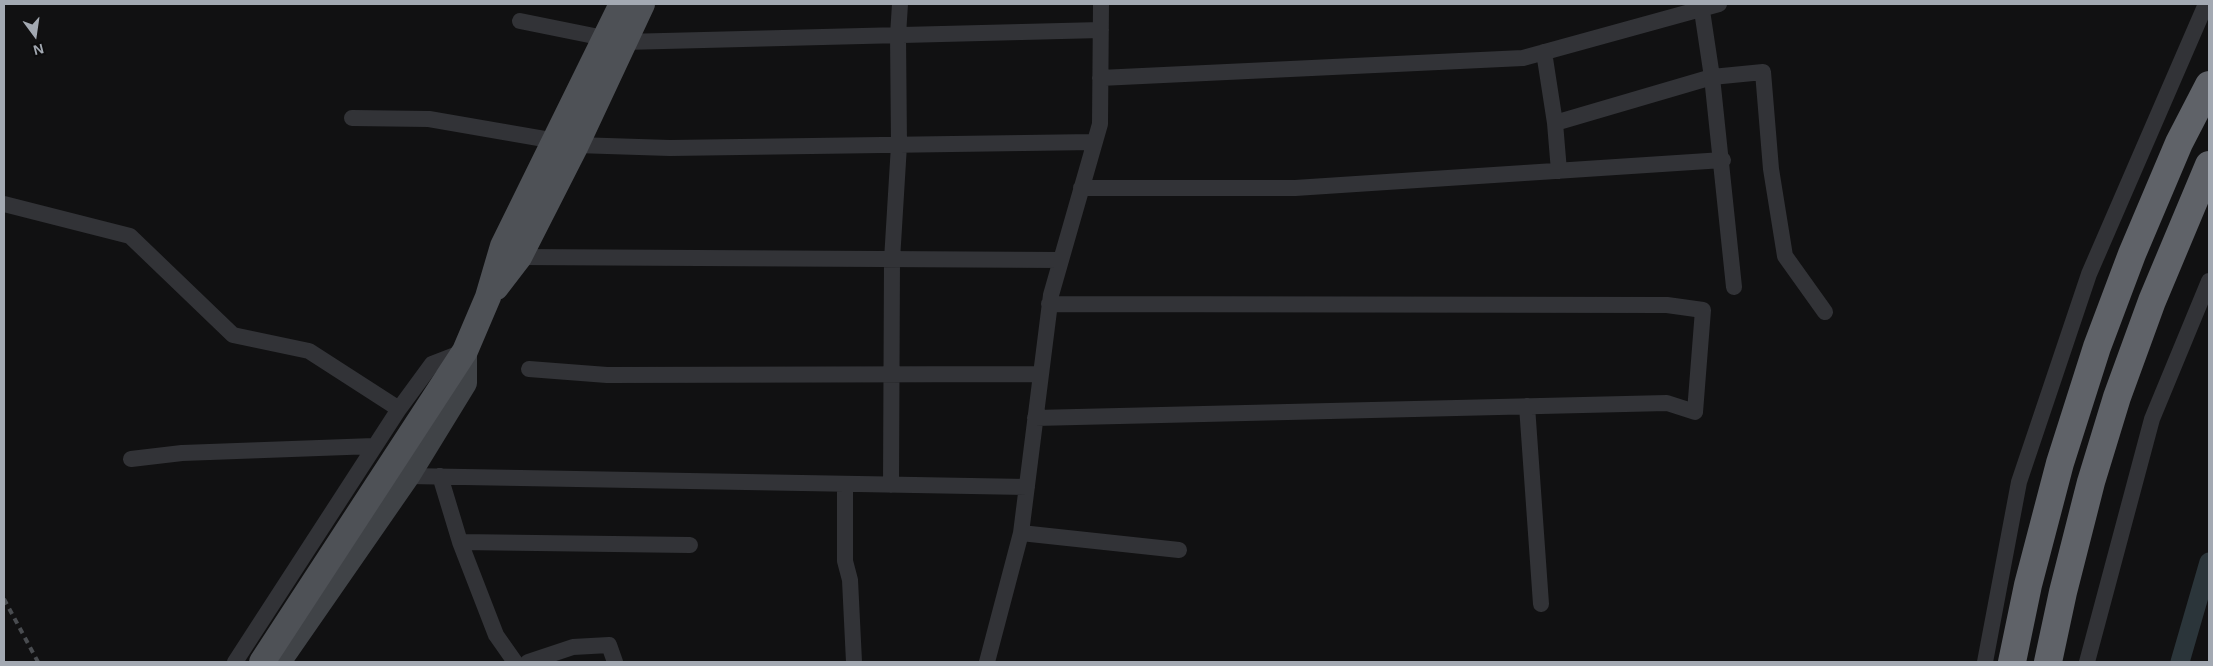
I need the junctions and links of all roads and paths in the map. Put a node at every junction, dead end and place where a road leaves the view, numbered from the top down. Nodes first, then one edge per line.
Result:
1 (622, 4) edge
2 (642, 4) edge
3 (900, 4) edge
4 (1101, 4) edge
5 (1719, 4) edge
6 (2206, 4) edge
7 (1701, 6) edge
8 (520, 20) dead end
9 (1101, 30) junction
10 (898, 34) junction
11 (614, 40) junction
12 (1544, 52) junction
13 (1712, 77) junction
14 (1100, 78) junction
15 (2209, 85) edge
16 (352, 118) dead end
17 (1555, 123) junction
18 (1094, 142) junction
19 (566, 143) junction
20 (899, 145) junction
21 (1722, 160) junction
22 (2209, 165) edge
23 (1559, 171) junction
24 (1081, 188) junction
25 (4, 204) edge
26 (519, 257) junction
27 (892, 260) junction
28 (1060, 260) junction
29 (2209, 281) edge
30 (1734, 287) dead end
31 (488, 297) junction
32 (1050, 304) junction
33 (1825, 312) dead end
34 (459, 360) junction
35 (529, 369) dead end
36 (891, 374) junction
37 (1041, 374) junction
38 (1527, 406) junction
39 (399, 409) junction
40 (1035, 418) junction
41 (374, 446) junction
42 (131, 459) dead end
43 (408, 476) junction
44 (440, 476) junction
45 (845, 484) junction
46 (891, 485) junction
47 (1027, 488) junction
48 (1022, 533) junction
49 (460, 542) junction
50 (690, 545) dead end
51 (1179, 550) dead end
52 (1541, 604) dead end
53 (235, 662) edge
54 (262, 662) edge
55 (279, 662) edge
56 (514, 662) edge
57 (528, 662) edge
58 (615, 662) edge
59 (854, 662) edge
60 (986, 662) edge
61 (1985, 662) edge
62 (2012, 662) edge
63 (2048, 662) edge
64 (2087, 662) edge

1 - 11 main road
2 - 11 main road
3 - 10 street
4 - 9 street
5 - 7 street
6 - 61 street
7 - 12 street
7 - 13 street
8 - 11 street
9 - 10 street
9 - 14 street
10 - 11 street
10 - 20 street
11 - 19 main road
12 - 14 street
12 - 17 street
13 - 17 street
13 - 21 street
13 - 33 street
14 - 18 street
15 - 62 highway
16 - 19 street
17 - 23 street
18 - 20 street
18 - 24 street
19 - 20 street
19 - 26 main road
19 - 31 main road
20 - 27 street
21 - 23 street
21 - 30 street
22 - 63 highway
23 - 24 street
24 - 28 street
25 - 39 street
26 - 27 street
26 - 31 main road
27 - 28 street
27 - 36 street
28 - 32 street
29 - 64 street
31 - 34 main road
32 - 37 street
32 - 38 street
34 - 39 street
34 - 43 street
34 - 54 main road
35 - 36 street
36 - 37 street
36 - 46 street
37 - 40 street
38 - 40 street
38 - 52 street
39 - 41 street
40 - 47 street
41 - 42 street
41 - 53 street
43 - 44 street
43 - 55 street
44 - 45 street
44 - 49 street
45 - 46 street
45 - 59 street
46 - 47 street
47 - 48 street
48 - 51 street
48 - 60 street
49 - 50 street
49 - 56 street
57 - 58 street

